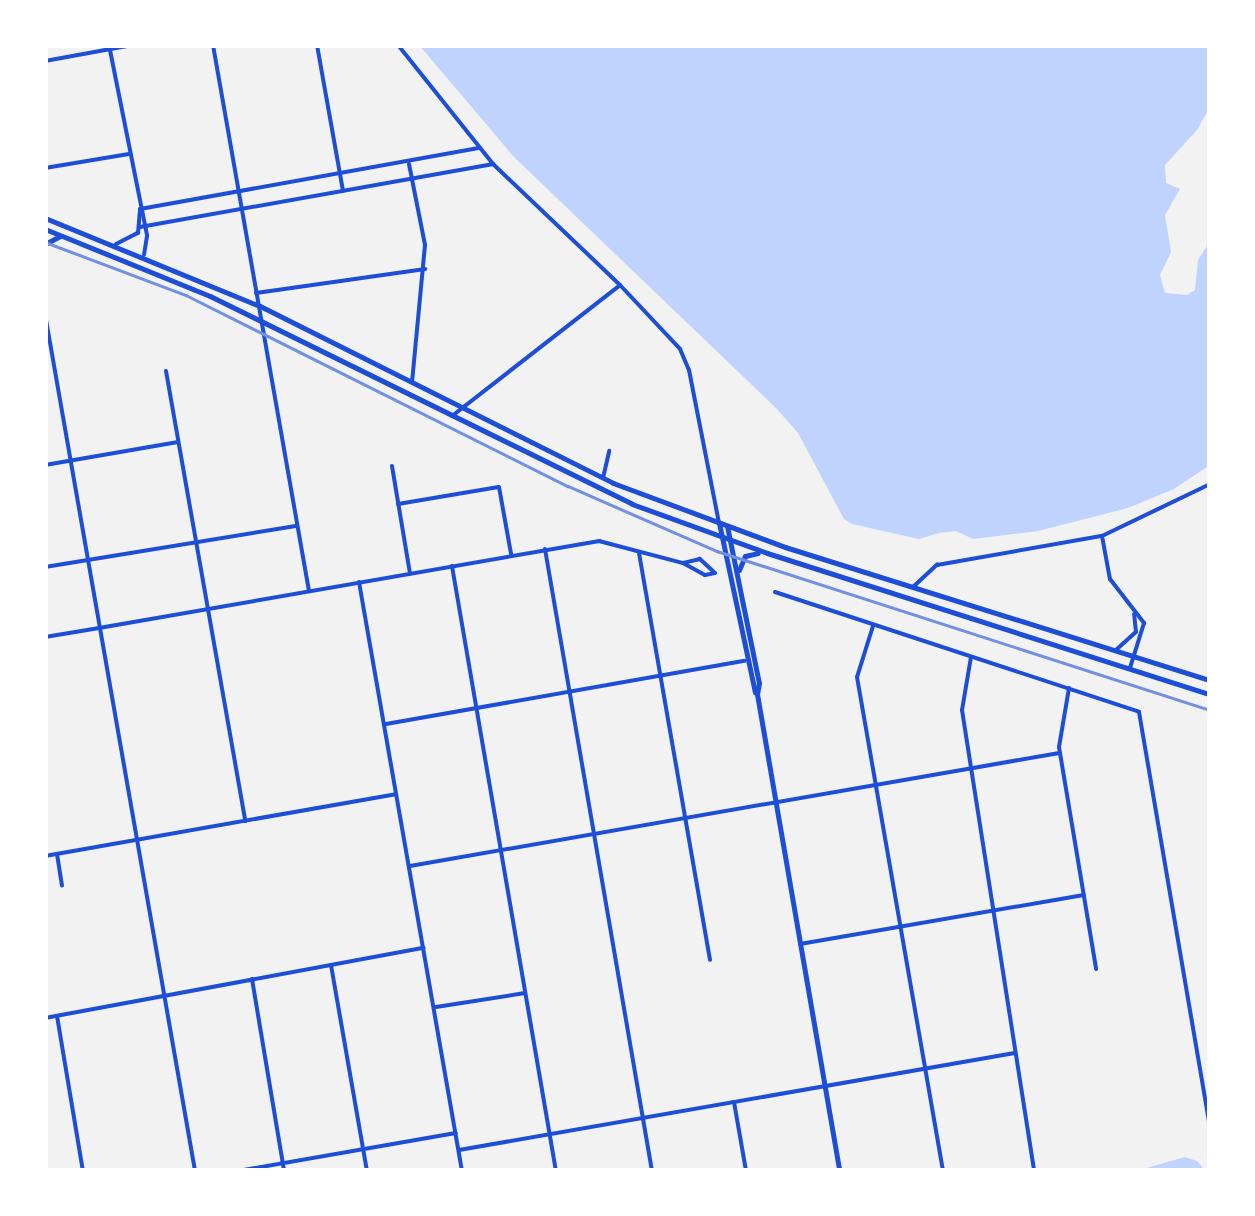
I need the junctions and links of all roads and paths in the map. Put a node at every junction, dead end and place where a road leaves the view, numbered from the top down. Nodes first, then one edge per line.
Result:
1 (133, 45) edge
2 (213, 45) edge
3 (317, 45) edge
4 (398, 45) edge
5 (110, 47) edge
6 (45, 61) edge
7 (480, 148) junction
8 (130, 154) junction
9 (408, 164) junction
10 (493, 164) junction
11 (45, 168) edge
12 (340, 174) junction
13 (412, 181) junction
14 (343, 191) junction
15 (241, 192) junction
16 (244, 209) junction
17 (140, 210) junction
18 (45, 218) edge
19 (142, 227) junction
20 (45, 229) edge
21 (63, 235) junction
22 (45, 244) edge
23 (116, 244) junction
24 (144, 255) junction
25 (126, 260) junction
26 (424, 270) junction
27 (620, 285) junction
28 (256, 293) junction
29 (260, 306) junction
30 (45, 314) edge
31 (263, 322) junction
32 (53, 362) junction
33 (45, 363) edge
34 (166, 371) dead end
35 (412, 383) junction
36 (462, 407) junction
37 (452, 416) junction
38 (178, 442) junction
39 (609, 451) dead end
40 (71, 460) junction
41 (45, 464) edge
42 (392, 466) dead end
43 (603, 478) junction
44 (1210, 484) edge
45 (398, 504) junction
46 (723, 524) junction
47 (296, 526) junction
48 (1102, 536) junction
49 (722, 537) junction
50 (195, 540) junction
51 (731, 540) junction
52 (545, 549) junction
53 (640, 552) junction
54 (767, 554) junction
55 (511, 555) junction
56 (87, 560) junction
57 (684, 563) junction
58 (45, 566) edge
59 (452, 566) junction
60 (410, 573) junction
61 (738, 575) junction
62 (359, 582) junction
63 (913, 587) junction
64 (309, 591) junction
65 (774, 592) dead end
66 (207, 609) junction
67 (1132, 610) junction
68 (873, 626) junction
69 (100, 628) junction
70 (45, 637) edge
71 (1114, 650) junction
72 (1134, 656) junction
73 (971, 657) junction
74 (746, 661) junction
75 (1130, 668) junction
76 (662, 677) junction
77 (1210, 680) edge
78 (1069, 688) junction
79 (570, 693) junction
80 (757, 694) junction
81 (1210, 694) edge
82 (477, 710) junction
83 (385, 724) junction
84 (1059, 753) junction
85 (970, 770) junction
86 (877, 786) junction
87 (396, 794) junction
88 (776, 804) junction
89 (686, 819) junction
90 (246, 821) junction
91 (594, 835) junction
92 (137, 841) junction
93 (502, 851) junction
94 (57, 854) junction
95 (45, 856) edge
96 (410, 866) junction
97 (62, 886) dead end
98 (1084, 895) junction
99 (993, 911) junction
100 (901, 926) junction
101 (800, 944) junction
102 (424, 948) junction
103 (710, 960) dead end
104 (332, 965) junction
105 (1096, 969) dead end
106 (252, 979) junction
107 (525, 992) junction
108 (164, 996) junction
109 (434, 1008) junction
110 (57, 1016) junction
111 (45, 1018) edge
112 (1016, 1054) junction
113 (926, 1070) junction
114 (824, 1087) junction
115 (1207, 1094) edge
116 (734, 1102) junction
117 (643, 1118) junction
118 (1210, 1126) edge
119 (456, 1133) junction
120 (550, 1134) junction
121 (364, 1150) junction
122 (459, 1150) junction
123 (283, 1163) junction
124 (1034, 1168) dead end
125 (83, 1171) edge
126 (196, 1171) edge
127 (238, 1171) edge
128 (284, 1171) edge
129 (367, 1171) edge
130 (462, 1171) edge
131 (556, 1171) edge
132 (652, 1171) edge
133 (746, 1171) edge
134 (838, 1171) edge
135 (942, 1171) edge

1 - 5 street
2 - 15 street
3 - 12 street
4 - 7 street
5 - 6 street
5 - 8 street
7 - 9 street
7 - 10 street
8 - 11 street
8 - 17 street
9 - 12 street
9 - 13 street
10 - 13 street
10 - 27 street
12 - 14 street
12 - 15 street
13 - 14 street
13 - 26 street
14 - 16 street
15 - 16 street
15 - 17 street
16 - 19 street
16 - 28 street
17 - 19 street
18 - 23 main road
19 - 23 street
19 - 24 street
20 - 21 main road
21 - 22 main road
21 - 25 main road
23 - 24 main road
24 - 25 main road
24 - 29 main road
25 - 31 main road
26 - 28 street
26 - 35 street
27 - 36 street
27 - 46 street
28 - 29 street
29 - 31 street
29 - 35 main road
30 - 32 street
31 - 37 main road
31 - 47 street
32 - 33 street
32 - 40 street
34 - 38 street
35 - 36 main road
36 - 37 street
36 - 43 main road
37 - 49 main road
38 - 40 street
38 - 50 street
39 - 43 street
40 - 41 street
40 - 56 street
42 - 45 street
43 - 46 main road
44 - 48 street
45 - 55 street
45 - 60 street
46 - 49 main road
46 - 51 main road
46 - 63 main road
47 - 50 street
47 - 64 street
48 - 63 street
48 - 67 street
49 - 51 main road
49 - 74 main road
50 - 56 street
50 - 66 street
51 - 54 main road
51 - 61 main road
52 - 53 street
52 - 55 street
52 - 79 street
53 - 57 street
53 - 76 street
54 - 61 main road
54 - 75 main road
55 - 59 street
56 - 58 street
56 - 69 street
57 - 57 street
59 - 60 street
59 - 82 street
60 - 62 street
61 - 80 main road
62 - 64 street
62 - 83 street
63 - 71 main road
64 - 66 street
65 - 68 street
66 - 69 street
66 - 90 street
67 - 71 street
67 - 72 street
68 - 73 street
68 - 86 street
69 - 70 street
69 - 92 street
71 - 72 main road
72 - 75 street
72 - 77 main road
73 - 78 street
73 - 85 street
74 - 76 street
74 - 80 main road
75 - 81 main road
76 - 79 street
76 - 89 street
78 - 84 street
78 - 115 street
79 - 82 street
79 - 91 street
80 - 88 main road
82 - 83 street
82 - 93 street
83 - 87 street
84 - 85 street
84 - 98 street
85 - 86 street
85 - 99 street
86 - 88 street
86 - 100 street
87 - 90 street
87 - 96 street
88 - 89 street
88 - 101 main road
89 - 91 street
89 - 103 street
90 - 92 street
91 - 93 street
91 - 117 street
92 - 94 street
92 - 108 street
93 - 96 street
93 - 107 street
94 - 95 street
94 - 97 street
96 - 102 street
98 - 99 street
98 - 105 street
99 - 100 street
99 - 112 street
100 - 101 street
100 - 113 street
101 - 114 main road
102 - 104 street
102 - 109 street
104 - 106 street
104 - 121 street
106 - 108 street
106 - 123 street
107 - 109 street
107 - 120 street
108 - 110 street
108 - 126 street
109 - 119 street
110 - 111 street
110 - 125 street
112 - 113 street
112 - 124 street
113 - 114 street
113 - 135 street
114 - 116 street
114 - 134 main road
115 - 118 street
116 - 117 street
116 - 133 street
117 - 120 street
117 - 132 street
119 - 121 street
119 - 122 street
120 - 122 street
120 - 131 street
121 - 123 street
121 - 129 street
122 - 130 street
123 - 127 street
123 - 128 street

